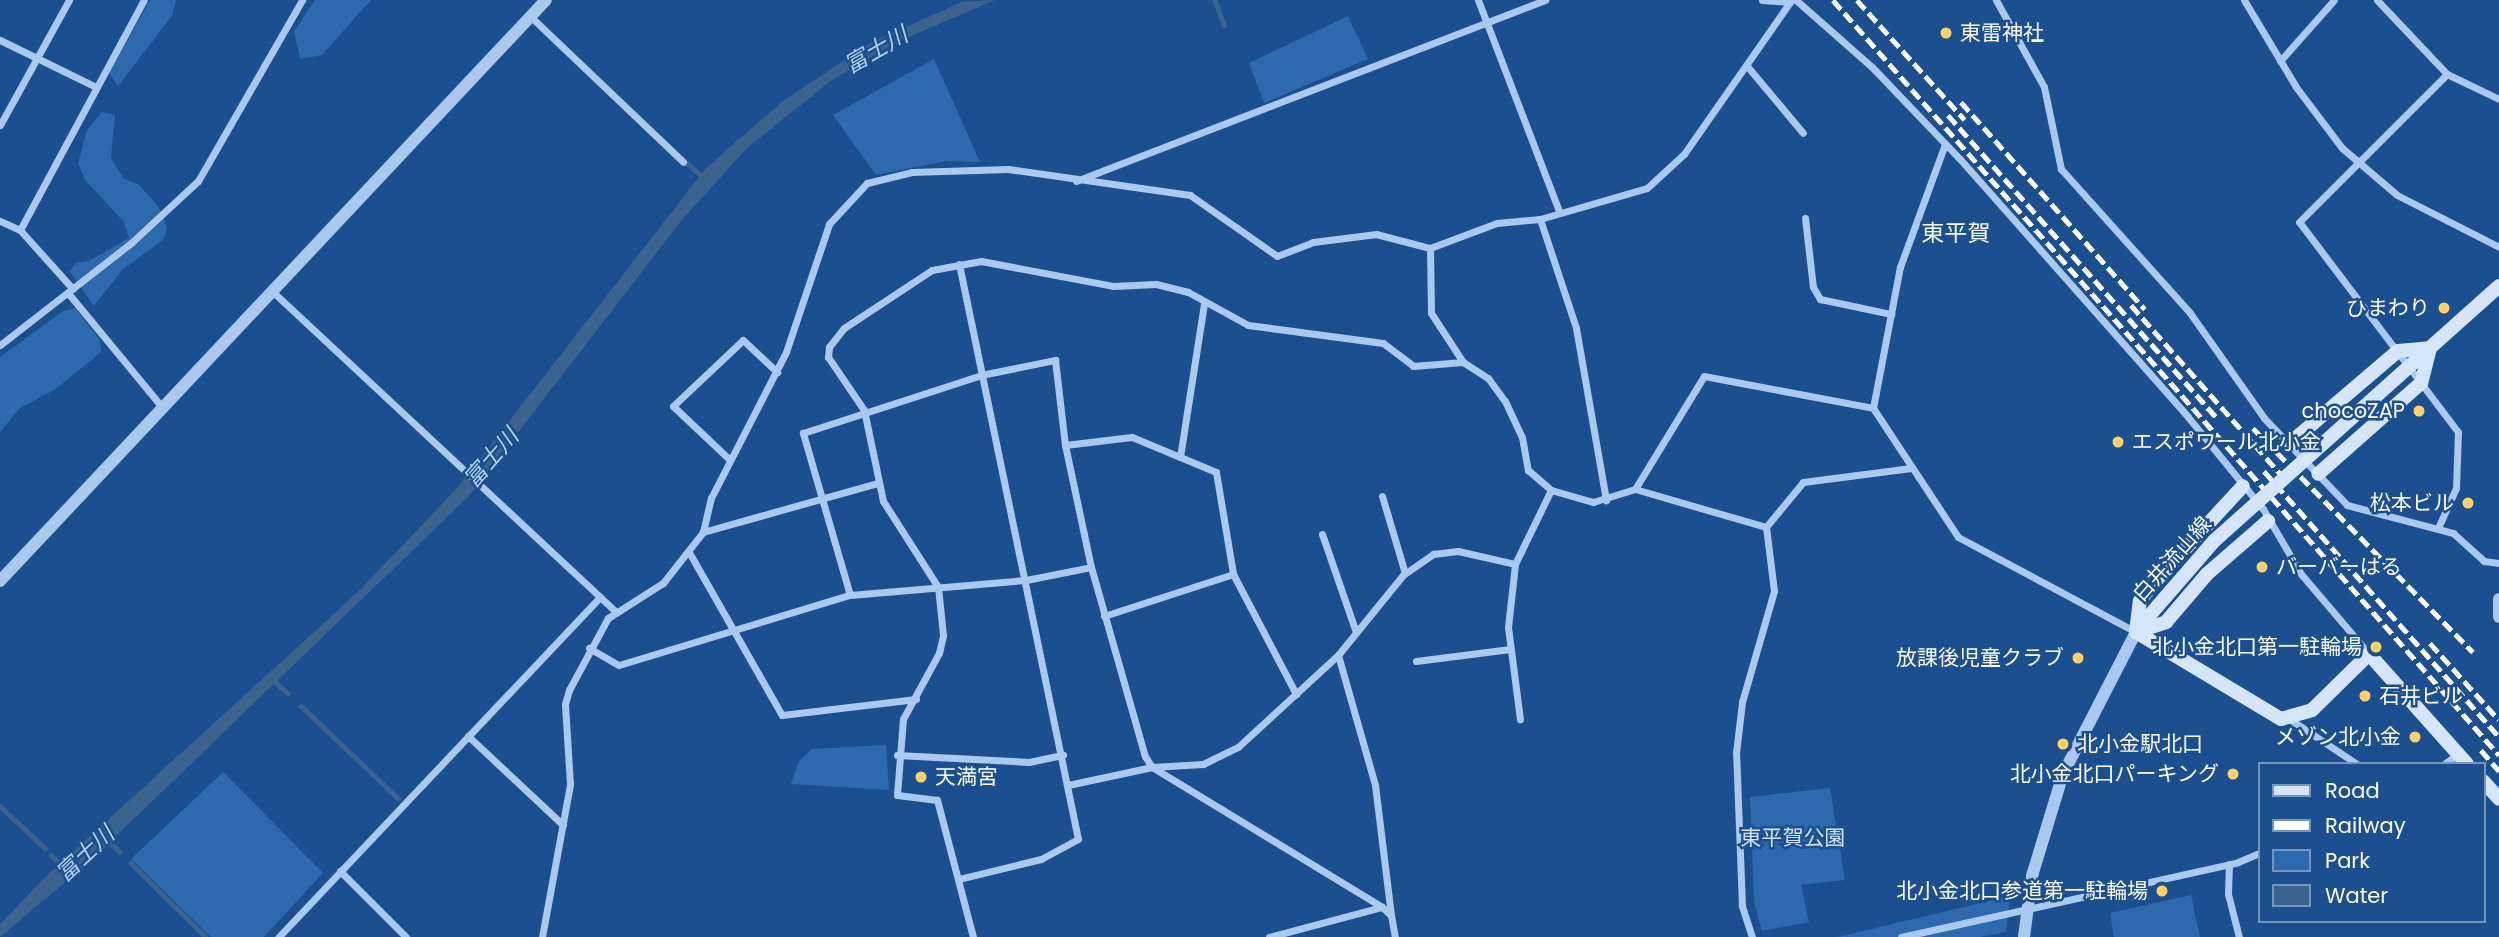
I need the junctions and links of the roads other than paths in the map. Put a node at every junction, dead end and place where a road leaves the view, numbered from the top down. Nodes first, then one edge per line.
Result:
1 (69, 0) edge
2 (144, 0) edge
3 (302, 0) edge
4 (546, 0) edge
5 (1478, 0) edge
6 (1545, 0) edge
7 (1762, 0) edge
8 (1996, 0) edge
9 (2244, 0) edge
10 (2334, 0) edge
11 (2377, 0) edge
12 (1793, 1) edge
13 (531, 17) junction
14 (1487, 23) junction
15 (0, 40) edge
16 (37, 58) junction
17 (2280, 61) junction
18 (1747, 65) junction
19 (2447, 74) junction
20 (94, 86) junction
21 (2499, 99) edge
22 (0, 125) edge
23 (1803, 132) dead end
24 (1945, 144) junction
25 (682, 162) dead end
26 (2358, 163) junction
27 (1075, 181) junction
28 (1559, 211) junction
29 (1805, 218) dead end
30 (1539, 219) junction
31 (0, 221) edge
32 (20, 230) junction
33 (2499, 247) edge
34 (1430, 248) junction
35 (959, 264) junction
36 (2499, 286) edge
37 (70, 291) junction
38 (272, 291) junction
39 (1204, 304) junction
40 (1891, 314) junction
41 (0, 345) edge
42 (2430, 348) junction
43 (2398, 351) junction
44 (1463, 362) junction
45 (2409, 367) junction
46 (777, 372) junction
47 (981, 375) junction
48 (2421, 383) junction
49 (162, 407) junction
50 (1873, 408) junction
51 (864, 410) junction
52 (2289, 444) junction
53 (1065, 445) junction
54 (1180, 457) junction
55 (729, 459) junction
56 (1910, 468) junction
57 (2318, 474) junction
58 (877, 482) junction
59 (2243, 486) junction
60 (1635, 489) junction
61 (1551, 490) junction
62 (1382, 496) dead end
63 (1606, 499) junction
64 (824, 500) junction
65 (2268, 521) junction
66 (1766, 527) junction
67 (2438, 528) junction
68 (703, 532) junction
69 (1322, 534) dead end
70 (690, 554) junction
71 (2499, 562) edge
72 (1515, 564) junction
73 (1091, 567) junction
74 (1405, 573) junction
75 (1233, 574) junction
76 (1026, 580) junction
77 (0, 581) edge
78 (938, 587) junction
79 (850, 595) junction
80 (600, 597) junction
81 (2499, 598) edge
82 (616, 612) junction
83 (1104, 616) junction
84 (2499, 617) edge
85 (732, 630) junction
86 (1356, 632) junction
87 (2136, 632) junction
88 (589, 648) junction
89 (1510, 649) junction
90 (1338, 654) junction
91 (2369, 654) junction
92 (1416, 661) dead end
93 (1297, 694) junction
94 (916, 699) junction
95 (2288, 718) junction
96 (1520, 719) dead end
97 (468, 736) junction
98 (897, 755) junction
99 (1063, 755) junction
100 (2463, 759) edge
101 (2354, 762) edge
102 (1152, 767) junction
103 (2485, 783) edge
104 (1068, 785) junction
105 (2499, 799) edge
106 (563, 825) junction
107 (2258, 853) edge
108 (2229, 864) junction
109 (340, 871) junction
110 (959, 879) junction
111 (1382, 907) junction
112 (2027, 908) junction
113 (1391, 915) junction
114 (399, 930) junction
115 (278, 937) edge
116 (393, 937) edge
117 (406, 937) edge
118 (542, 937) edge
119 (973, 937) edge
120 (1269, 937) edge
121 (1395, 937) edge
122 (1752, 937) edge
123 (1901, 937) edge
124 (2024, 937) edge
125 (2239, 937) edge

1 - 16 street
2 - 20 street
3 - 37 street
4 - 13 street
5 - 14 street
6 - 14 street
7 - 12 street
8 - 52 street
9 - 17 street
10 - 17 street
11 - 19 street
12 - 18 street
12 - 24 street
13 - 25 street
13 - 38 street
14 - 27 street
14 - 28 street
15 - 16 street
16 - 20 street
16 - 22 street
17 - 26 street
18 - 23 street
18 - 28 street
19 - 21 street
19 - 26 street
20 - 32 street
24 - 40 street
24 - 59 street
26 - 33 street
26 - 43 street
27 - 34 street
27 - 46 street
28 - 30 street
29 - 40 street
30 - 34 street
30 - 63 street
31 - 32 street
32 - 37 street
34 - 44 street
35 - 39 street
35 - 47 street
35 - 51 street
36 - 42 main road, 白井流山線
37 - 41 street
37 - 49 street
38 - 49 street
38 - 80 street
39 - 44 street
39 - 54 street
40 - 50 street
42 - 43 main road
42 - 45 main road, 白井流山線
42 - 48 main road
43 - 45 street
43 - 52 main road
44 - 61 street
45 - 48 street
45 - 87 main road, 白井流山線, bridge
46 - 55 street
46 - 55 street
47 - 51 street
47 - 53 street
47 - 76 street
48 - 57 main road
48 - 67 street
49 - 77 street
50 - 56 street
50 - 60 street
51 - 58 street
51 - 64 street
52 - 57 street
53 - 54 street
53 - 73 street
54 - 75 street
55 - 68 street
56 - 66 street
56 - 87 street
57 - 67 street
58 - 64 street
58 - 78 street
59 - 65 street
59 - 87 main road
60 - 63 street
60 - 66 street
61 - 63 street
61 - 72 street
62 - 74 street
64 - 68 street
64 - 79 street
65 - 87 main road
65 - 91 street
66 - 122 street
67 - 71 street
68 - 70 street
69 - 86 street
70 - 82 street
70 - 85 street
72 - 74 street
72 - 89 street
73 - 76 street
73 - 83 street
74 - 86 street
75 - 83 street
75 - 93 street
76 - 78 street
76 - 99 street
78 - 79 street
78 - 94 street
79 - 85 street
80 - 82 street
80 - 97 street
81 - 84 street
82 - 88 street
83 - 102 street
85 - 88 street
85 - 94 street
86 - 90 street
87 - 95 main road, 白井流山線
87 - 112 street
88 - 106 street
89 - 92 street
89 - 96 street
90 - 93 street
90 - 113 street
91 - 95 main road
91 - 100 main road
93 - 102 street
94 - 98 street
95 - 101 street
97 - 106 street
97 - 109 street
98 - 99 street
98 - 110 street
99 - 104 street
102 - 104 street
102 - 111 street
103 - 105 main road
104 - 110 street
106 - 118 street
107 - 108 street
108 - 112 street
108 - 125 street
109 - 114 street
109 - 115 street
110 - 119 street
111 - 113 street
111 - 120 street
112 - 123 street
112 - 124 street
113 - 121 street
114 - 116 street
114 - 117 street

